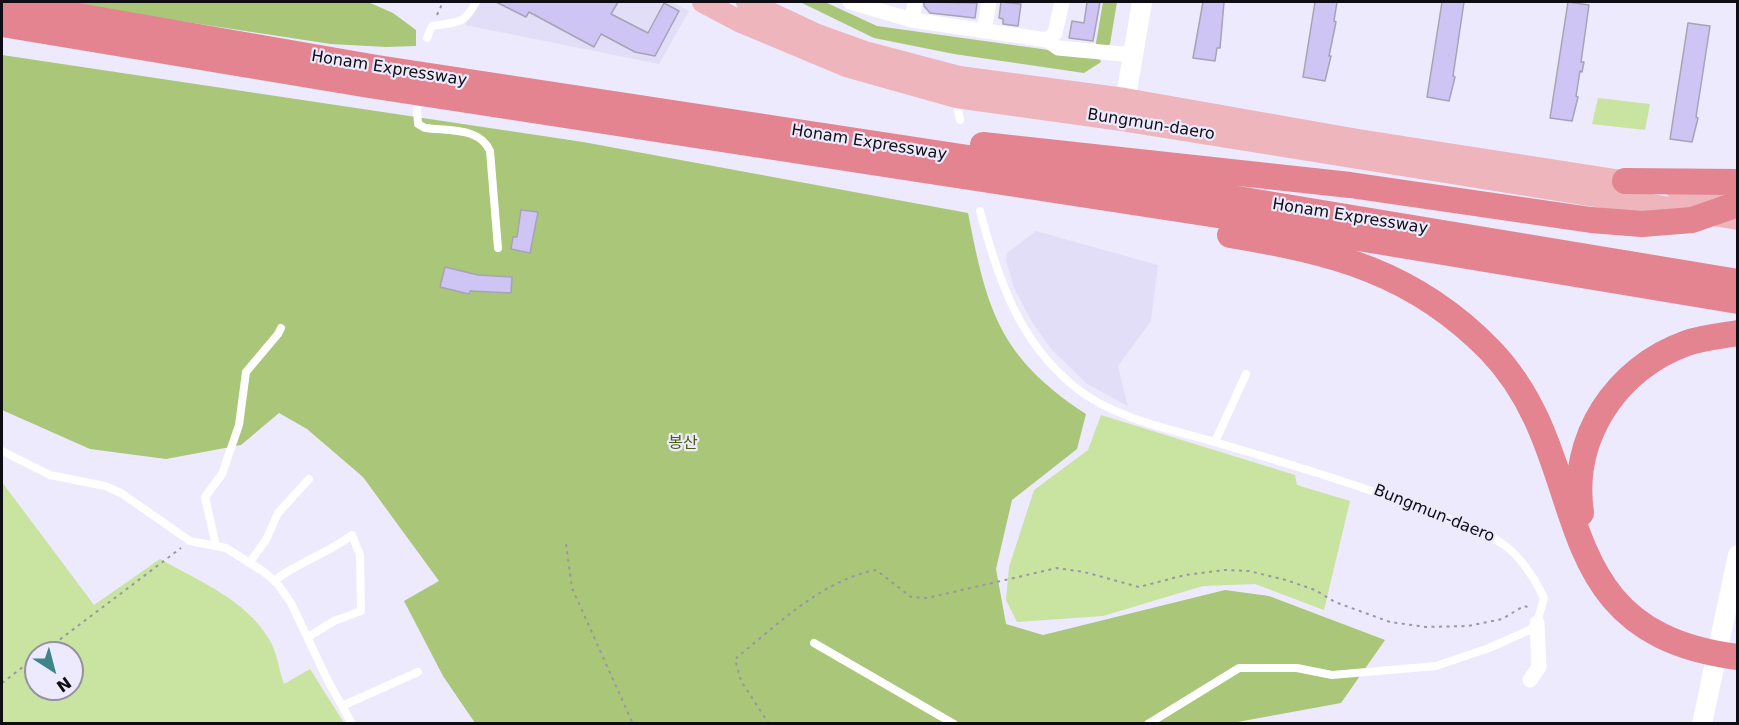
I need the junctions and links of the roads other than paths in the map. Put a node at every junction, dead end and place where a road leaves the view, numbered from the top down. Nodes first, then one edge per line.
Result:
1 (476, 2) edge
2 (703, 2) edge
3 (747, 2) edge
4 (849, 2) edge
5 (915, 2) edge
6 (989, 2) edge
7 (1062, 2) edge
8 (1142, 2) edge
9 (2, 3) edge
10 (912, 20) junction
11 (2, 24) edge
12 (984, 31) junction
13 (427, 38) dead end
14 (1047, 40) junction
15 (1133, 55) junction
16 (958, 87) junction
17 (417, 108) dead end
18 (1124, 109) junction
19 (960, 120) dead end
20 (851, 140) junction
21 (1625, 181) junction
22 (1737, 182) edge
23 (996, 183) junction
24 (980, 211) dead end
25 (1735, 212) edge
26 (498, 248) dead end
27 (1737, 282) edge
28 (1737, 301) edge
29 (280, 328) dead end
30 (1737, 333) edge
31 (1246, 374) dead end
32 (1215, 442) junction
33 (2, 451) edge
34 (309, 479) dead end
35 (216, 546) junction
36 (1737, 555) edge
37 (250, 562) junction
38 (274, 581) junction
39 (1538, 617) junction
40 (1677, 636) junction
41 (308, 637) junction
42 (1737, 642) edge
43 (814, 643) dead end
44 (1737, 657) edge
45 (418, 672) dead end
46 (1530, 680) dead end
47 (342, 706) junction
48 (1704, 722) edge
49 (352, 723) edge
50 (954, 723) edge
51 (1148, 723) edge

1 - 13 lane
2 - 16 main road, Bungmun-daero
3 - 16 main road, Bungmun-daero
4 - 10 street
5 - 10 street
6 - 12 street
7 - 14 street
8 - 15 street
9 - 20 highway, Honam Expressway
10 - 12 street
11 - 23 highway, Honam Expressway
12 - 14 street
14 - 15 street
15 - 18 street
16 - 18 main road, Bungmun-daero
16 - 19 lane
17 - 26 lane
18 - 21 main road, Bungmun-daero
18 - 25 main road, Bungmun-daero
20 - 25 highway
20 - 27 highway, Honam Expressway
21 - 22 highway
21 - 25 main road, Bungmun-daero
23 - 28 highway, Honam Expressway
23 - 40 highway
24 - 32 lane, Bungmun-daero
29 - 35 lane
30 - 40 highway
31 - 32 lane
32 - 39 lane, Bungmun-daero
33 - 35 lane
34 - 37 lane
35 - 37 lane
36 - 48 street
37 - 38 lane
38 - 41 lane
38 - 41 lane
39 - 46 street
39 - 51 lane
40 - 42 highway
40 - 44 highway
41 - 47 lane
43 - 50 lane
45 - 47 lane
47 - 49 lane

